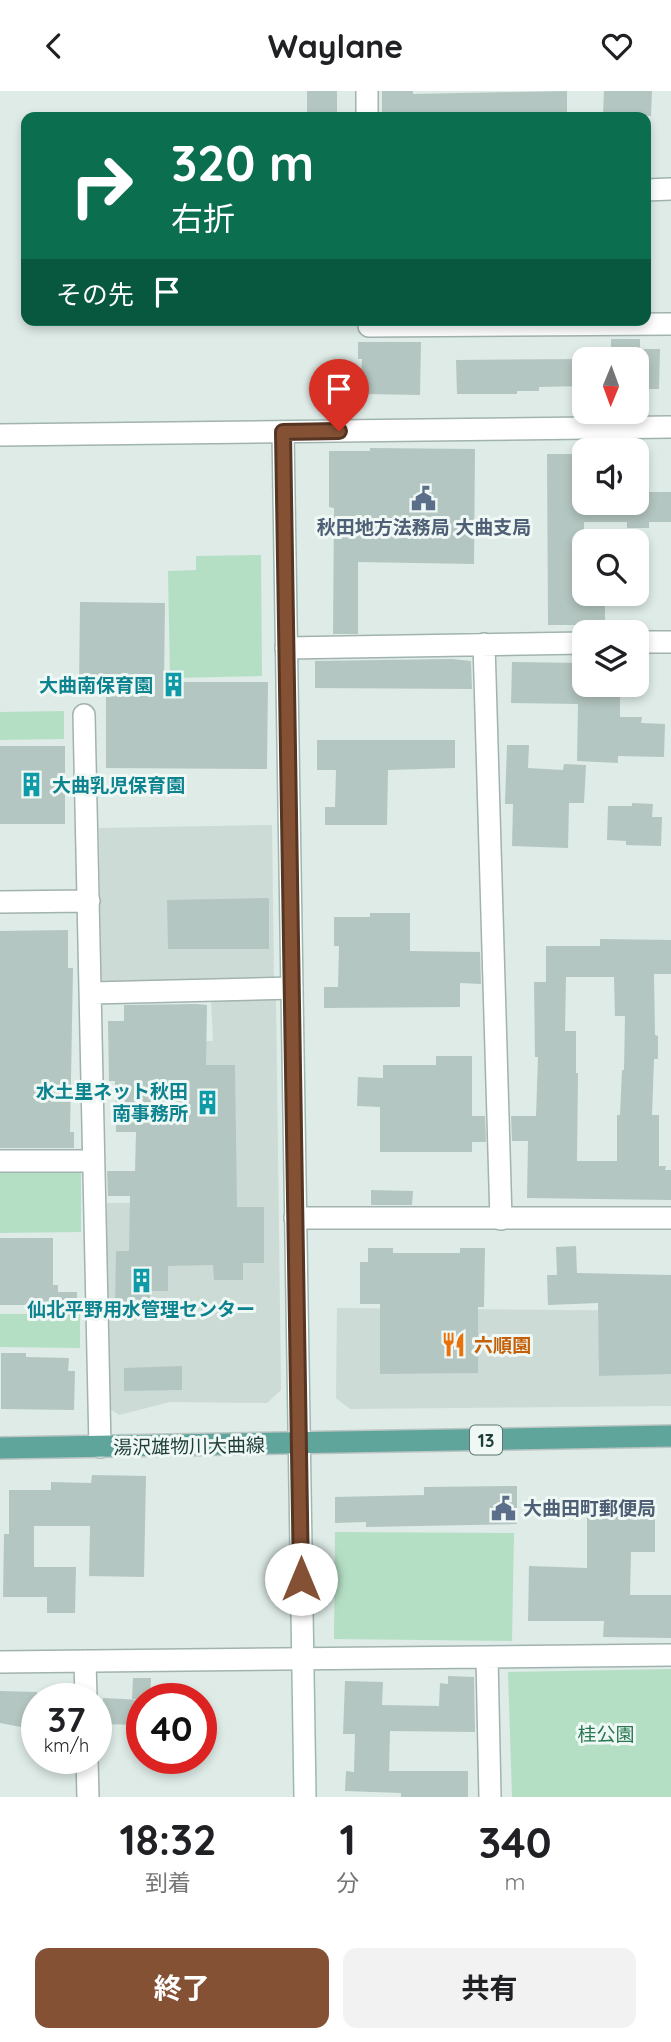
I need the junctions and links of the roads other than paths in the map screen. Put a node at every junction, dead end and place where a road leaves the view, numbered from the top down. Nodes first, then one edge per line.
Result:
1 (367, 91) edge
2 (367, 112) edge
3 (671, 189) edge
4 (651, 190) edge
5 (651, 324) edge
6 (671, 324) edge
7 (369, 326) edge
8 (470, 326) edge
9 (671, 427) edge
10 (283, 432) junction
11 (0, 435) edge
12 (649, 642) edge
13 (671, 642) edge
14 (484, 643) junction
15 (572, 643) edge
16 (286, 647) junction
17 (84, 715) dead end
18 (89, 901) junction
19 (0, 902) edge
20 (292, 988) junction
21 (92, 993) junction
22 (0, 1161) edge
23 (93, 1161) junction
24 (295, 1218) junction
25 (671, 1218) edge
26 (501, 1219) junction
27 (671, 1436) edge
28 (301, 1444) junction
29 (100, 1447) junction
30 (0, 1448) edge
31 (671, 1654) edge
32 (487, 1657) junction
33 (302, 1660) junction
34 (85, 1661) junction
35 (0, 1662) edge
36 (86, 1683) edge
37 (87, 1774) edge
38 (88, 1797) edge
39 (305, 1797) edge
40 (489, 1797) edge

1 - 2 street
3 - 4 street
5 - 6 street
7 - 8 street
9 - 10 street
10 - 11 street
10 - 16 street
12 - 13 street
14 - 15 street
14 - 16 street
14 - 26 street
16 - 20 street
17 - 18 street
18 - 19 street
18 - 21 street
20 - 21 street
20 - 24 street
21 - 23 street
22 - 23 street
23 - 29 street
24 - 26 street
24 - 28 street
25 - 26 street
27 - 28 main road, 湯沢雄物川大曲線 / 13
28 - 29 main road, 湯沢雄物川大曲線 / 13
28 - 33 street
29 - 30 main road, 湯沢雄物川大曲線 / 13
31 - 32 street
32 - 33 street
32 - 40 street
33 - 34 street
33 - 39 street
34 - 35 street
34 - 36 street
37 - 38 street

